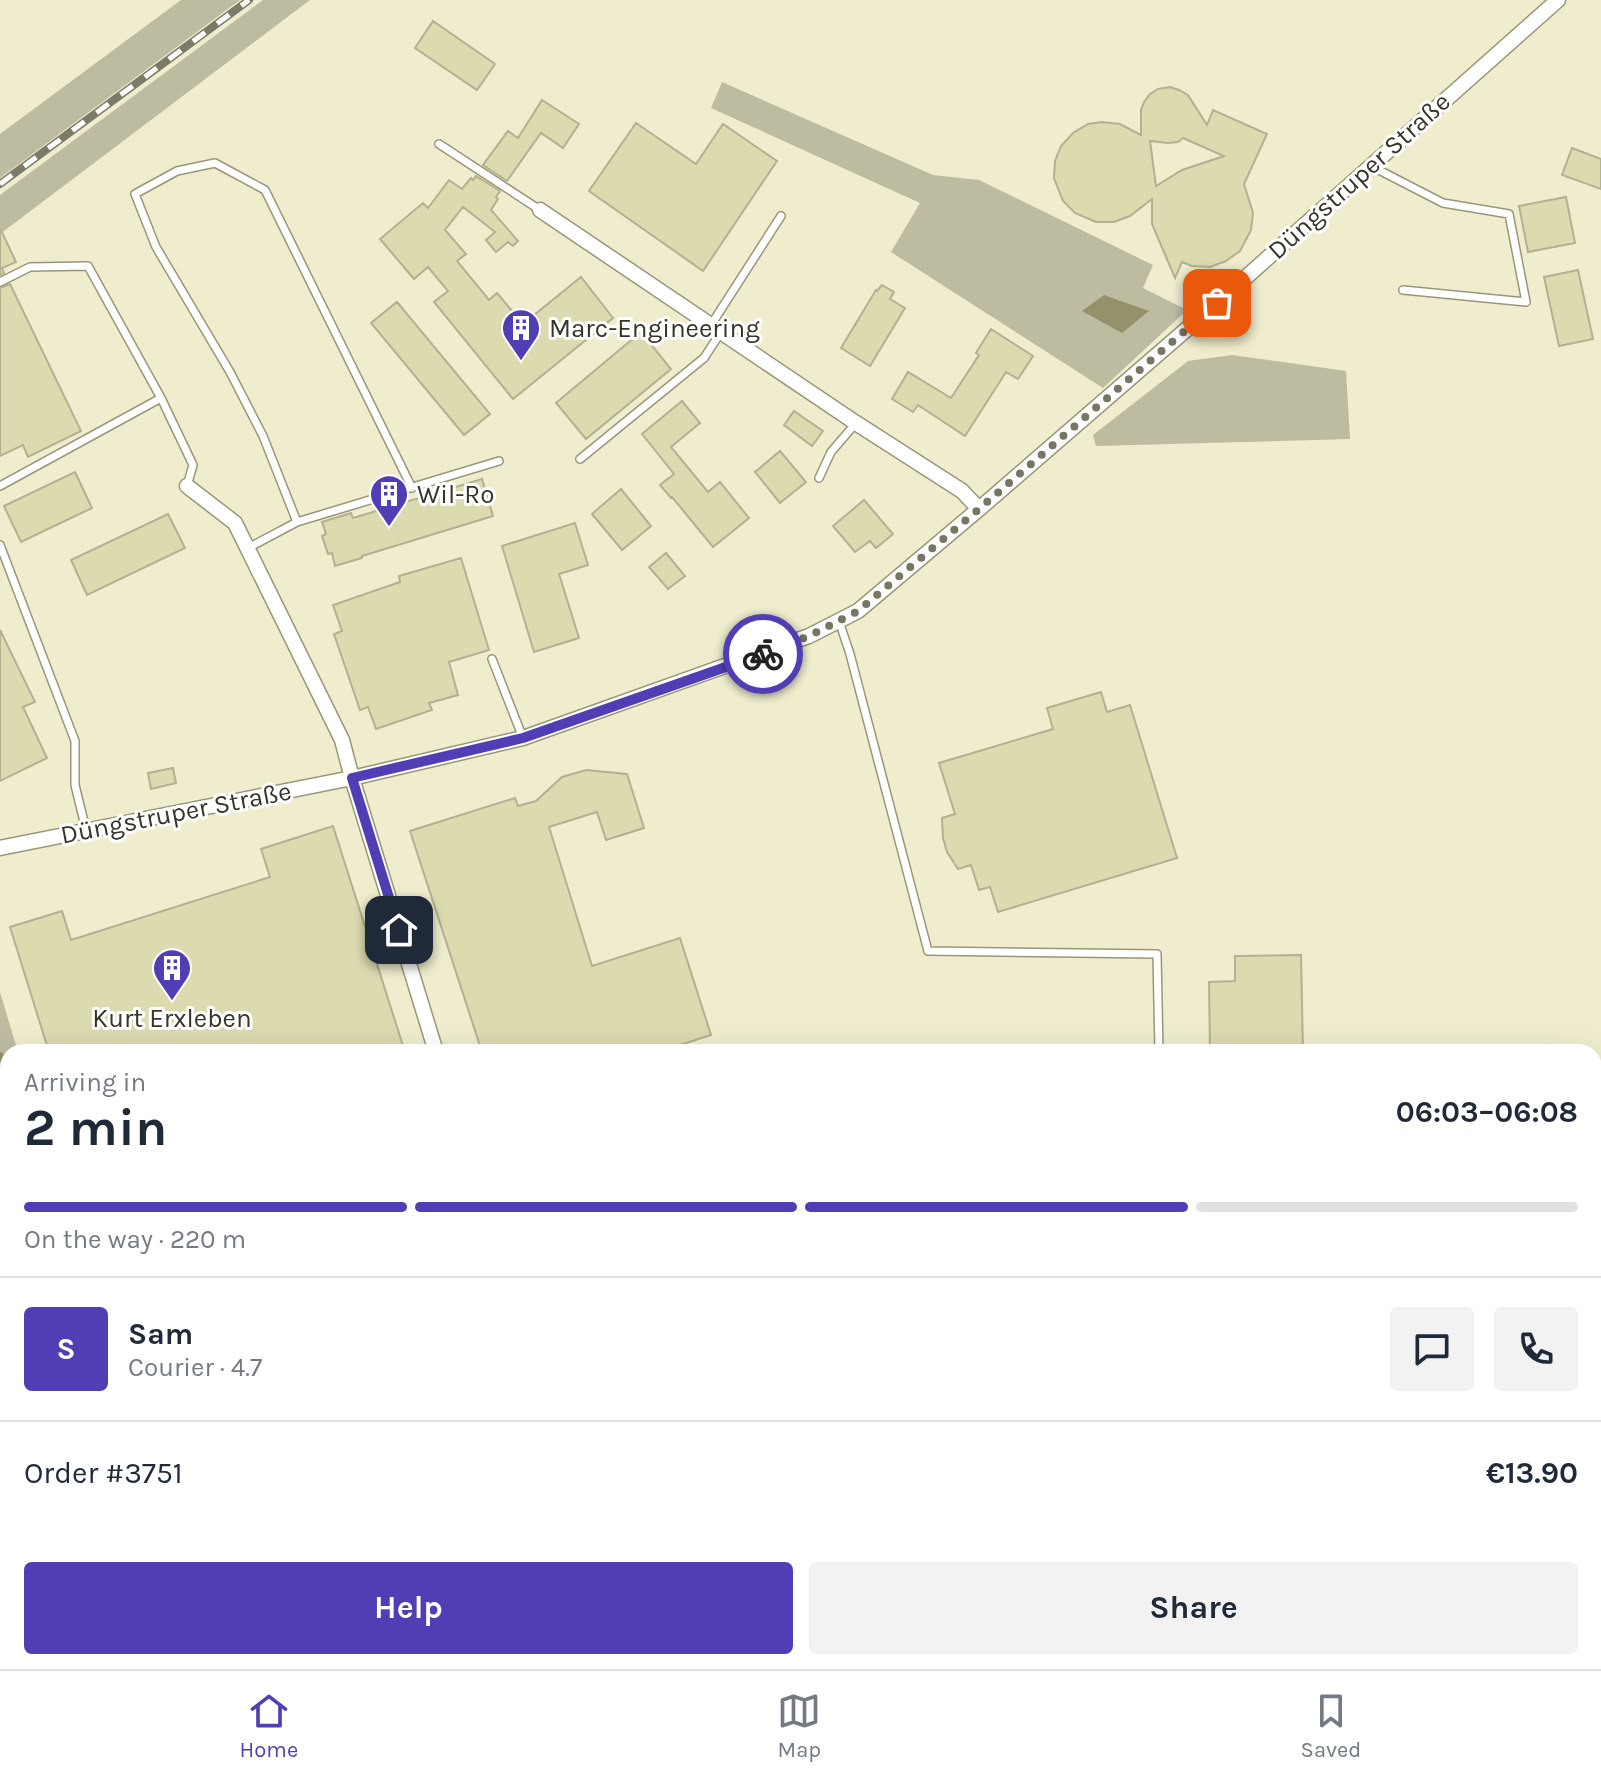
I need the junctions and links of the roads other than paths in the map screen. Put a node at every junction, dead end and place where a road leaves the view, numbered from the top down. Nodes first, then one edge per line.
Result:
1 (1558, 0) edge
2 (439, 144) dead end
3 (1371, 166) junction
4 (540, 210) joint
5 (781, 216) dead end
6 (0, 282) edge
7 (1403, 290) dead end
8 (716, 329) junction
9 (161, 398) junction
10 (856, 423) junction
11 (580, 459) dead end
12 (499, 461) dead end
13 (819, 478) dead end
14 (0, 486) edge
15 (187, 486) joint
16 (412, 488) junction
17 (979, 509) junction
18 (297, 522) junction
19 (0, 545) edge
20 (248, 548) junction
21 (839, 621) junction
22 (492, 659) dead end
23 (523, 738) junction
24 (352, 778) junction
25 (86, 830) junction
26 (0, 848) edge
27 (434, 1044) edge
28 (1159, 1044) edge

1 - 3 street, Düngstruper Straße
2 - 4 lane
3 - 7 lane
3 - 17 street, Düngstruper Straße
4 - 8 street
5 - 8 lane
6 - 9 lane
8 - 10 street
8 - 11 lane
9 - 14 lane
9 - 15 lane
10 - 13 lane
10 - 17 street
12 - 16 lane
15 - 20 street
16 - 18 lane
16 - 18 lane
17 - 21 street, Düngstruper Straße
18 - 20 lane
19 - 25 lane
20 - 24 street
21 - 23 street, Düngstruper Straße
21 - 28 lane
22 - 23 lane
23 - 24 street, Düngstruper Straße
24 - 25 street, Düngstruper Straße
24 - 27 street
25 - 26 street, Düngstruper Straße

